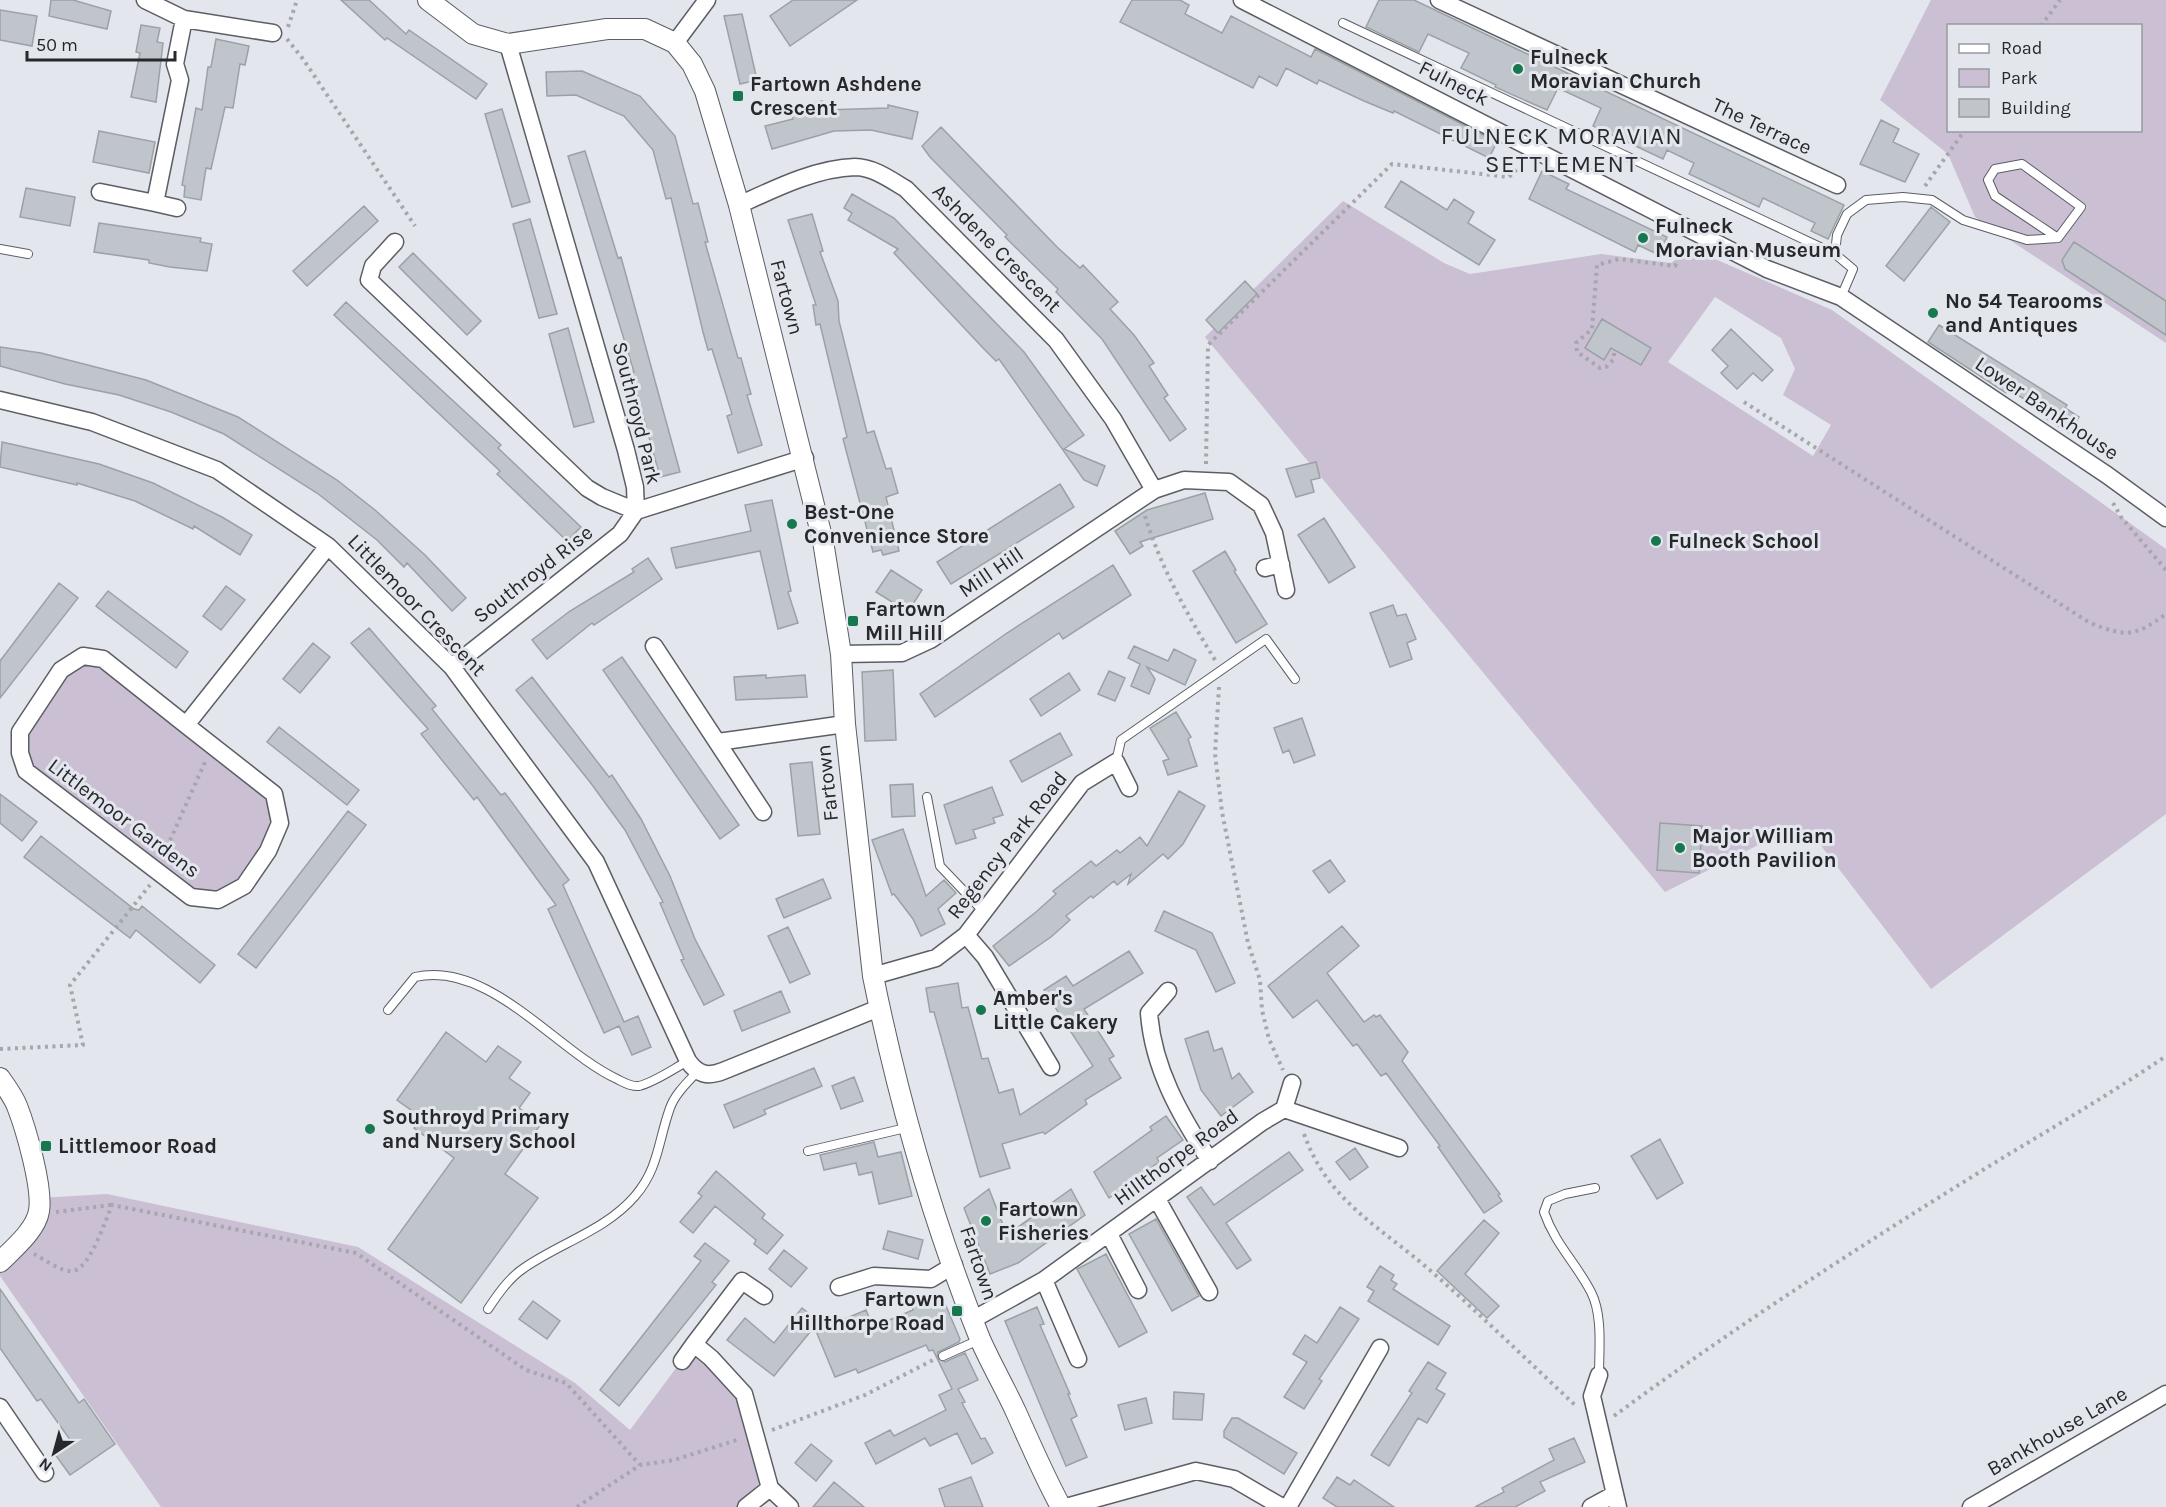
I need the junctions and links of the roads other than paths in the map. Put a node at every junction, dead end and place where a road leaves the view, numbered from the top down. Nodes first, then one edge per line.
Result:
1 (145, 0) edge
2 (428, 0) edge
3 (706, 0) edge
4 (1242, 0) edge
5 (1439, 0) edge
6 (184, 20) junction
7 (1342, 23) dead end
8 (279, 35) road end
9 (675, 43) junction
10 (508, 44) junction
11 (1837, 186) dead end
12 (100, 192) dead end
13 (155, 203) junction
14 (739, 205) junction
15 (177, 208) dead end
16 (2058, 238) junction
17 (395, 242) dead end
18 (0, 249) edge
19 (28, 254) dead end
20 (1835, 254) junction
21 (1841, 297) junction
22 (0, 400) edge
23 (805, 458) junction
24 (1147, 494) junction
25 (636, 511) junction
26 (2166, 518) edge
27 (328, 546) junction
28 (1286, 590) dead end
29 (654, 646) dead end
30 (841, 654) junction
31 (452, 668) junction
32 (1295, 679) dead end
33 (845, 724) junction
34 (186, 725) junction
35 (718, 742) junction
36 (1116, 762) junction
37 (1129, 788) dead end
38 (927, 796) dead end
39 (763, 812) dead end
40 (983, 911) junction
41 (966, 935) junction
42 (873, 976) junction
43 (1168, 991) dead end
44 (879, 1008) junction
45 (388, 1010) dead end
46 (692, 1067) junction
47 (1051, 1067) dead end
48 (0, 1078) edge
49 (1292, 1083) road end
50 (1290, 1111) junction
51 (910, 1127) junction
52 (1399, 1149) dead end
53 (808, 1151) dead end
54 (1210, 1161) junction
55 (1595, 1188) dead end
56 (1157, 1199) junction
57 (1108, 1234) junction
58 (0, 1262) edge
59 (954, 1265) junction
60 (1044, 1280) junction
61 (839, 1287) dead end
62 (1138, 1290) dead end
63 (1209, 1292) dead end
64 (764, 1296) dead end
65 (488, 1309) dead end
66 (974, 1319) junction
67 (981, 1339) junction
68 (694, 1344) junction
69 (1380, 1348) dead end
70 (943, 1356) dead end
71 (1078, 1359) dead end
72 (682, 1361) dead end
73 (1599, 1375) joint
74 (2166, 1394) edge
75 (0, 1407) edge
76 (45, 1473) dead end
77 (770, 1488) junction
78 (1616, 1501) edge
79 (746, 1507) edge
80 (790, 1507) edge
81 (1061, 1507) edge
82 (1066, 1507) edge
83 (1282, 1507) edge
84 (1288, 1507) edge
85 (1591, 1507) edge
86 (1971, 1507) edge

1 - 6 street
2 - 10 street
3 - 9 street
4 - 21 street, Fulneck
5 - 11 street, The Terrace
6 - 8 street
6 - 13 street
7 - 20 lane
9 - 10 street
9 - 14 street, Fartown
10 - 25 street, Southroyd Park
12 - 13 street
13 - 15 street
14 - 23 street, Fartown
14 - 24 street, Ashdene Crescent
16 - 16 lane
16 - 20 lane
17 - 25 street, Southroyd Park
18 - 19 lane
20 - 21 lane
21 - 26 street, Lower Bankhouse
22 - 27 street, Littlemoor Crescent
23 - 25 street
23 - 30 street, Fartown
24 - 28 street, Mill Hill
24 - 30 street, Mill Hill
25 - 31 street, Southroyd Rise
27 - 31 street, Littlemoor Crescent
27 - 34 street
29 - 35 street
30 - 33 street, Fartown
31 - 46 street, Littlemoor Crescent
32 - 36 lane
33 - 35 street
33 - 42 street, Fartown
34 - 34 street, Littlemoor Gardens
35 - 39 street
36 - 37 street
36 - 40 street, Regency Park Road
38 - 40 lane
40 - 41 street, Regency Park Road
41 - 42 street, Regency Park Road
41 - 47 street
42 - 44 street, Fartown
43 - 54 street
44 - 46 street
44 - 51 street, Fartown
45 - 46 lane
46 - 65 lane
48 - 58 street
49 - 50 street
50 - 52 street
50 - 54 street, Hillthorpe Road
51 - 53 lane
51 - 59 street, Fartown
54 - 56 street, Hillthorpe Road
55 - 73 lane
56 - 57 street, Hillthorpe Road
56 - 63 street
57 - 60 street, Hillthorpe Road
57 - 62 street
59 - 61 street
59 - 66 street, Fartown
60 - 66 street, Hillthorpe Road
60 - 71 street
64 - 68 street
66 - 67 street, Fartown
67 - 70 lane
67 - 81 street, Fartown
68 - 72 street
68 - 77 street
69 - 84 street
73 - 78 street
74 - 86 street, Bankhouse Lane
75 - 76 street
77 - 79 street
77 - 80 street
78 - 85 street
82 - 83 street

